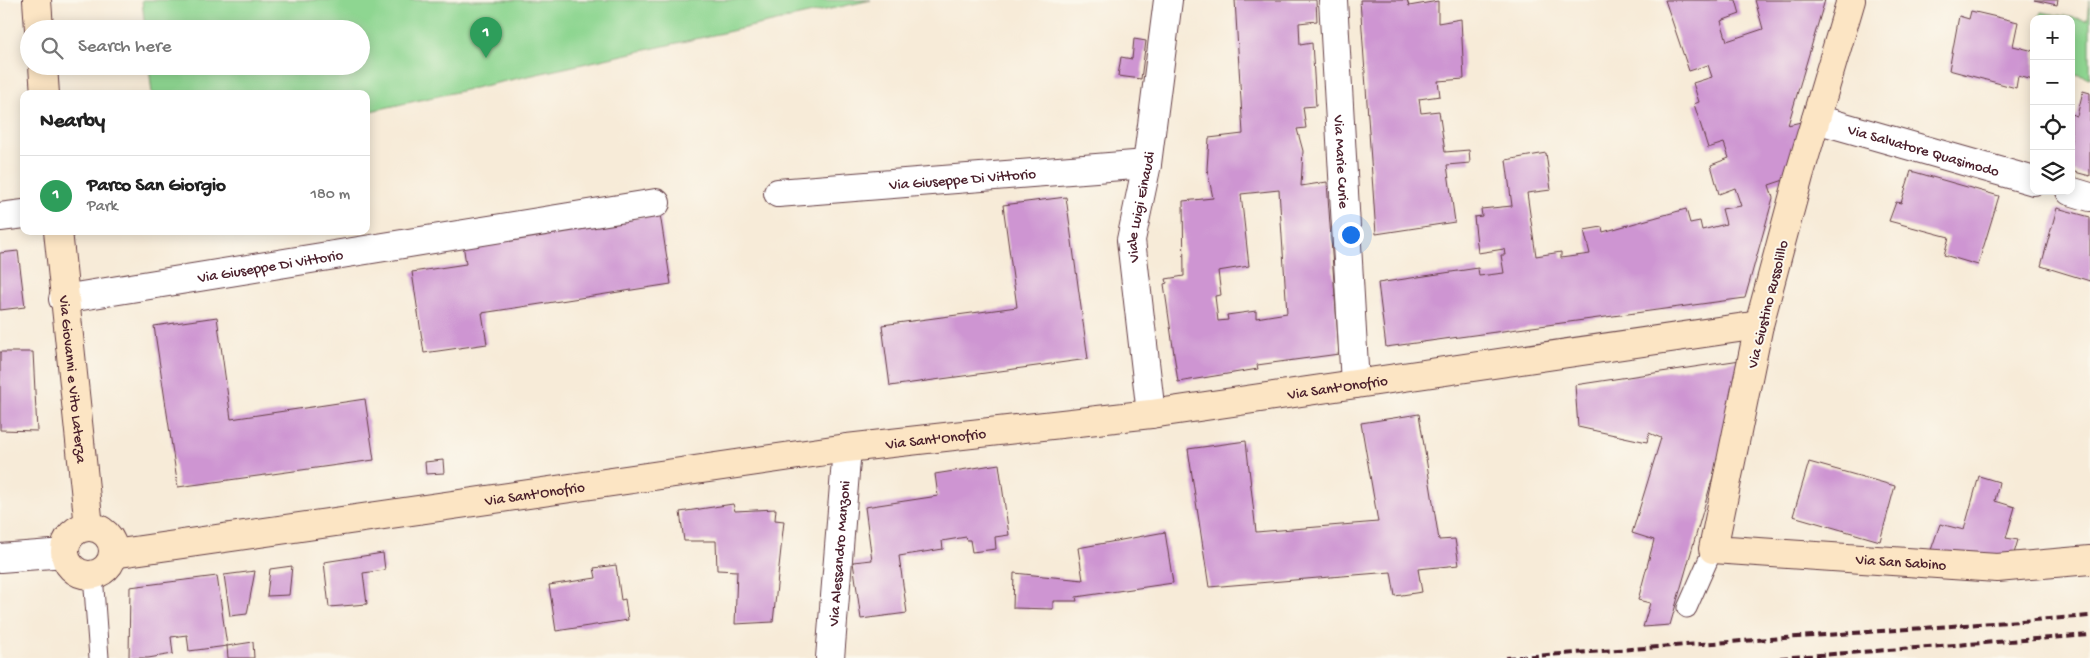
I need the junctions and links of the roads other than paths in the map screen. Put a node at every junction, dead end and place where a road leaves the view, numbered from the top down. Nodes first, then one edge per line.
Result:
1 (37, 0) edge
2 (1168, 0) edge
3 (1333, 0) edge
4 (1851, 0) edge
5 (38, 20) edge
6 (44, 75) edge
7 (45, 90) edge
8 (1816, 119) junction
9 (1147, 164) junction
10 (2030, 180) edge
11 (2075, 192) edge
12 (778, 193) dead end
13 (2090, 197) edge
14 (656, 203) dead end
15 (20, 214) edge
16 (0, 217) edge
17 (58, 235) edge
18 (63, 299) junction
19 (1759, 325) junction
20 (1355, 384) junction
21 (1152, 414) junction
22 (847, 448) junction
23 (89, 527) junction
24 (1713, 549) junction
25 (66, 554) junction
26 (113, 554) junction
27 (0, 558) edge
28 (2090, 560) edge
29 (93, 574) junction
30 (1688, 608) dead end
31 (99, 658) edge
32 (830, 658) edge

1 - 5 street
2 - 9 street, Viale Luigi Einaudi
3 - 20 street, Via Marie Curie
4 - 8 street, Via Giustino Russolillo
6 - 7 street
8 - 10 street, Via Salvatore Quasimodo
8 - 19 street, Via Giustino Russolillo
9 - 12 street, Via Giuseppe Di Vittorio
9 - 21 street, Viale Luigi Einaudi
11 - 13 street
14 - 18 street, Via Giuseppe Di Vittorio
15 - 16 street
17 - 18 street, Via Giovanni e Vito Laterza
18 - 23 street, Via Giovanni e Vito Laterza
19 - 20 street, Via Sant'Onofrio
19 - 24 street, Via Giustino Russolillo
20 - 21 street, Via Sant'Onofrio
21 - 22 street, Via Sant'Onofrio
22 - 26 street, Via Sant'Onofrio
22 - 32 street, Via Alessandro Manzoni
23 - 25 street
23 - 26 street
24 - 28 street, Via San Sabino
24 - 30 lane, Via Giustino Russolillo
25 - 27 street
25 - 29 street
26 - 29 street
29 - 31 lane

